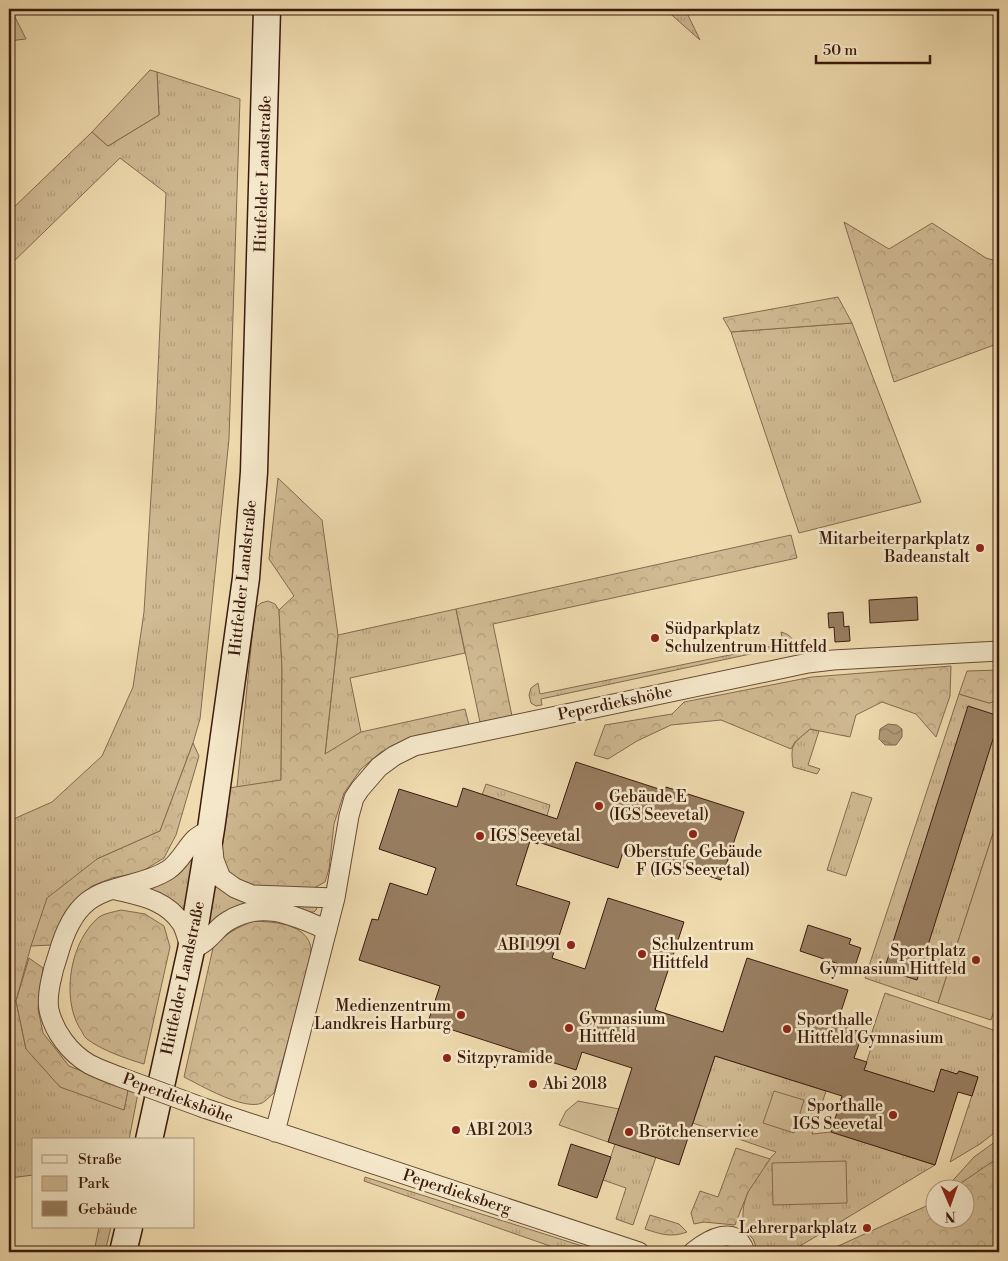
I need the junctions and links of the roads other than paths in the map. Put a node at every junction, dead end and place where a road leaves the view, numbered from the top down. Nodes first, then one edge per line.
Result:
1 (267, 9) edge
2 (999, 651) edge
3 (211, 829) junction
4 (115, 889) junction
5 (335, 898) junction
6 (327, 930) junction
7 (191, 950) junction
8 (275, 1132) junction
9 (148, 1138) edge
10 (129, 1228) edge
11 (123, 1252) edge
12 (639, 1252) edge
13 (692, 1252) edge
14 (745, 1252) edge

1 - 3 main road, Hittfelder Landstraße
2 - 5 street, Peperdiekshöhe
3 - 4 street, Peperdiekshöhe
3 - 5 street
3 - 7 main road, Hittfelder Landstraße
4 - 7 street
4 - 8 street, Peperdiekshöhe, bridge
5 - 6 street, Peperdiekshöhe
6 - 7 street
6 - 8 street, Peperdiekshöhe
7 - 9 main road, Hittfelder Landstraße
8 - 12 street, Peperdieksberg
10 - 11 main road
13 - 14 street

